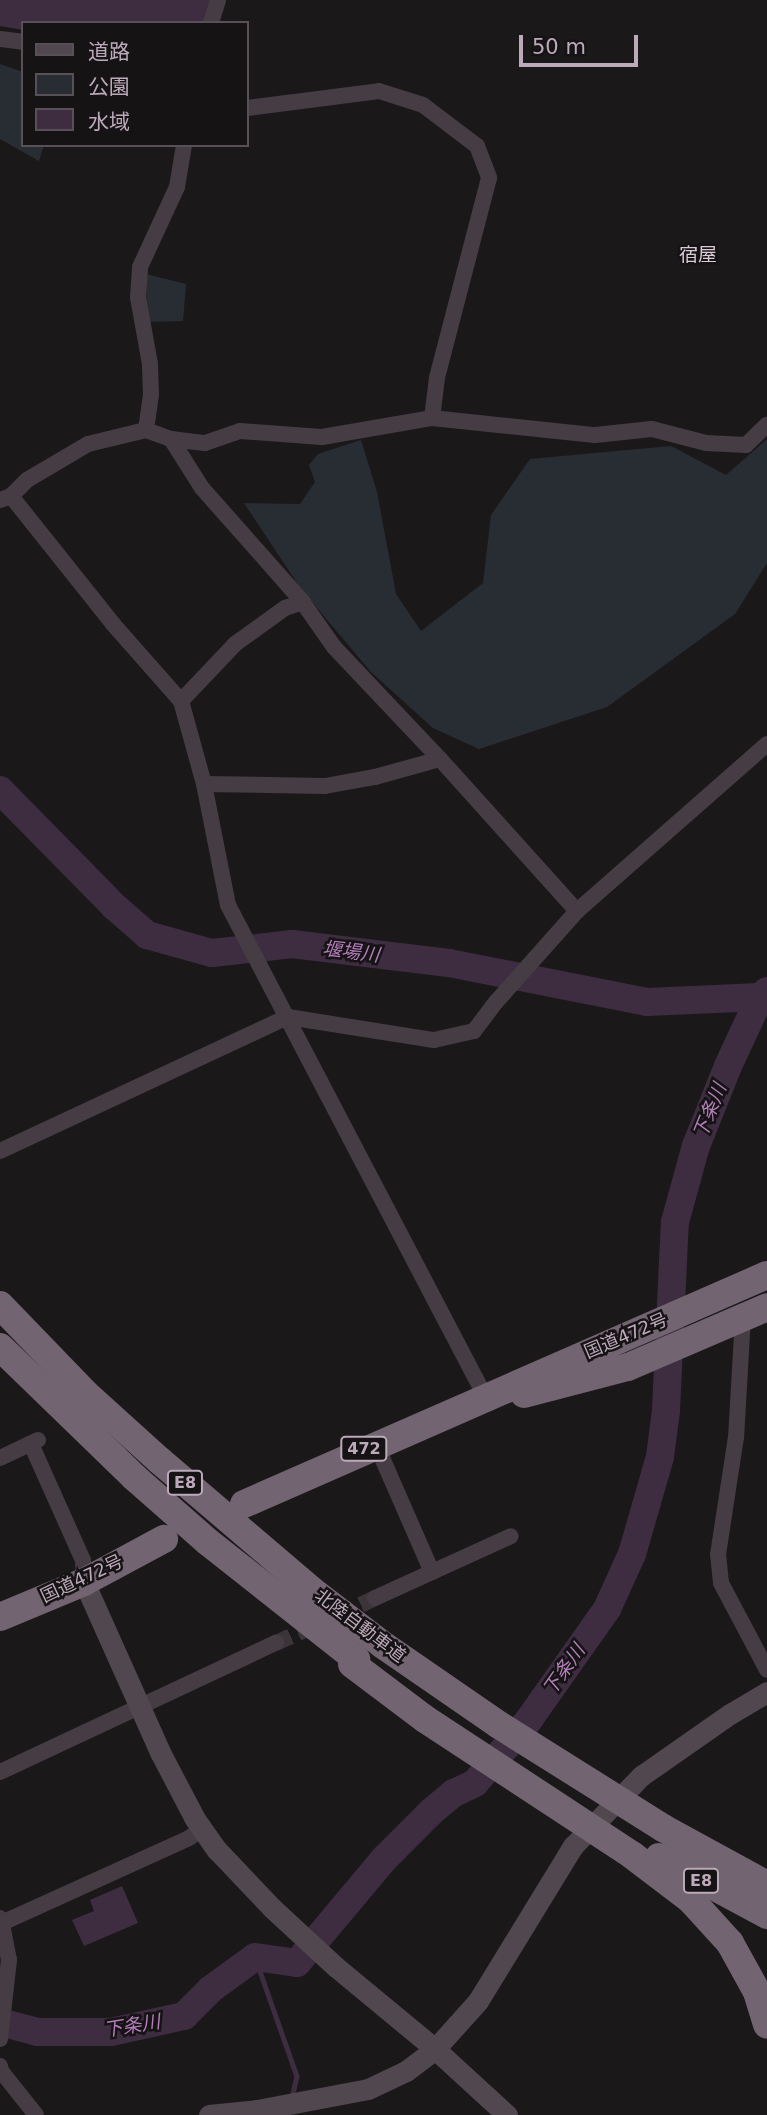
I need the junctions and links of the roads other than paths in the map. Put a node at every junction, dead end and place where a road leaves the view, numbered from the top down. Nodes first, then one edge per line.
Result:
1 (218, 0) edge
2 (212, 21) edge
3 (0, 39) edge
4 (21, 42) edge
5 (248, 108) edge
6 (184, 147) edge
7 (432, 418) junction
8 (767, 425) edge
9 (146, 430) junction
10 (171, 439) junction
11 (6, 498) edge
12 (303, 602) junction
13 (181, 701) junction
14 (767, 744) edge
15 (440, 759) junction
16 (204, 784) junction
17 (576, 911) junction
18 (288, 1017) junction
19 (0, 1151) edge
20 (767, 1275) edge
21 (0, 1306) edge
22 (743, 1317) edge
23 (0, 1347) edge
24 (486, 1398) junction
25 (376, 1444) junction
26 (0, 1458) edge
27 (244, 1504) dead end
28 (511, 1536) dead end
29 (164, 1539) dead end
30 (432, 1572) junction
31 (84, 1582) junction
32 (375, 1598) tunnel mouth
33 (0, 1617) edge
34 (276, 1643) tunnel mouth
35 (767, 1670) edge
36 (767, 1692) edge
37 (138, 1708) junction
38 (0, 1772) edge
39 (668, 1824) junction
40 (202, 1829) junction
41 (634, 1849) junction
42 (767, 1863) edge
43 (767, 1885) edge
44 (767, 1915) edge
45 (1, 1920) edge
46 (767, 2024) edge
47 (0, 2039) edge
48 (435, 2049) junction
49 (0, 2066) edge
50 (36, 2115) edge
51 (209, 2115) edge
52 (507, 2115) edge

1 - 2 street
3 - 4 street
5 - 7 street
6 - 9 street
7 - 8 street
7 - 10 street
9 - 10 street
9 - 11 street
10 - 12 street
11 - 13 street
12 - 13 street
12 - 15 street
13 - 16 street
14 - 17 street
15 - 16 street
15 - 17 street
16 - 18 street
17 - 18 street
18 - 19 street
18 - 24 street
20 - 24 highway, 国道472号 / 472
21 - 39 highway, 北陸自動車道 / E8, bridge
22 - 24 highway, 国道472号 / 472
22 - 35 street
23 - 41 highway, 北陸自動車道 / E8
24 - 25 highway, 国道472号 / 472
25 - 27 highway, 国道472号 / 472
25 - 30 street
26 - 31 street
28 - 30 street
29 - 31 highway, 国道472号
30 - 32 street
31 - 33 highway, 国道472号
31 - 37 street
34 - 37 street
36 - 48 street
37 - 38 street
37 - 40 street
39 - 42 highway
39 - 43 highway, 北陸自動車道 / E8
40 - 45 street
40 - 48 street
41 - 44 highway, 北陸自動車道 / E8
41 - 46 highway
45 - 47 street
48 - 51 street
48 - 52 street
49 - 50 street

